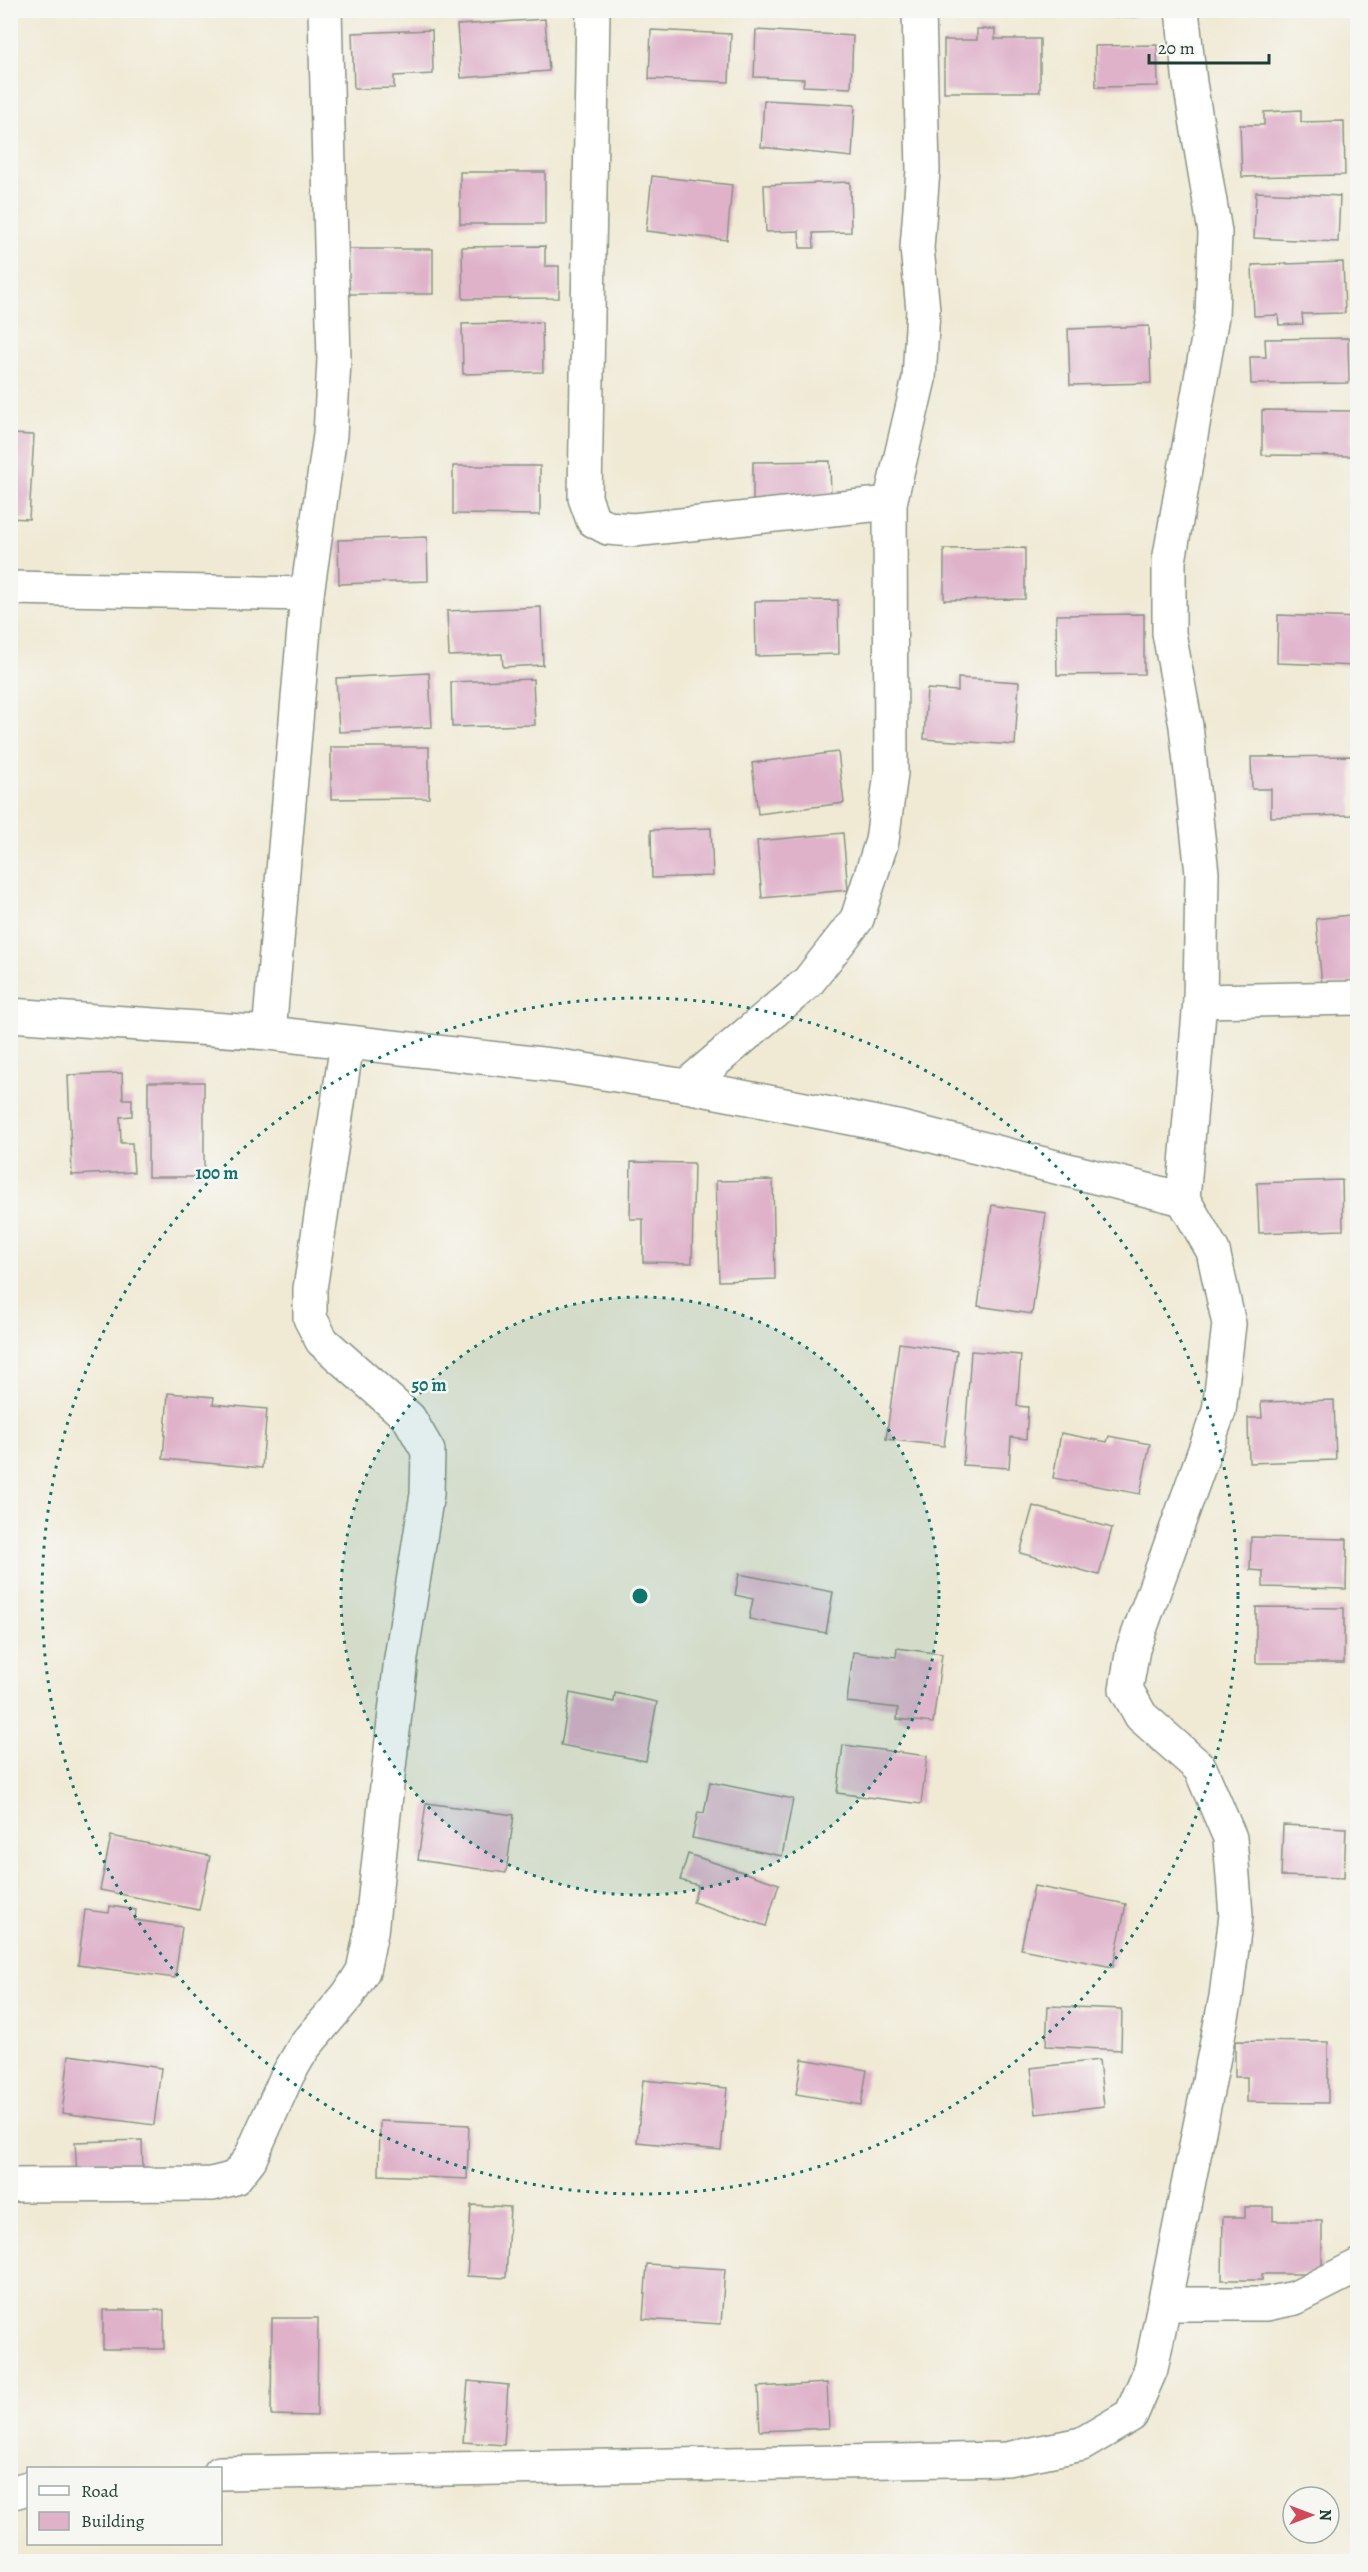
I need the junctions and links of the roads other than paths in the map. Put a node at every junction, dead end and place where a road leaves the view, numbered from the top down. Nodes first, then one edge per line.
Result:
1 (325, 10) edge
2 (593, 10) edge
3 (919, 10) edge
4 (1182, 10) edge
5 (890, 503) junction
6 (10, 588) edge
7 (307, 594) junction
8 (1358, 998) edge
9 (1200, 1001) junction
10 (10, 1015) edge
11 (269, 1033) junction
12 (347, 1044) junction
13 (686, 1086) junction
14 (1183, 1199) junction
15 (10, 2185) edge
16 (1358, 2266) edge
17 (1164, 2304) junction
18 (222, 2473) edge
19 (27, 2488) edge
20 (10, 2493) edge

1 - 7 street
2 - 5 street
3 - 5 street
4 - 9 street
5 - 13 street
6 - 7 street
7 - 11 street
8 - 9 street
9 - 14 street
10 - 11 street
11 - 12 street
12 - 13 street
12 - 15 street
13 - 14 street
14 - 17 street
16 - 17 street
17 - 18 street
19 - 20 street

